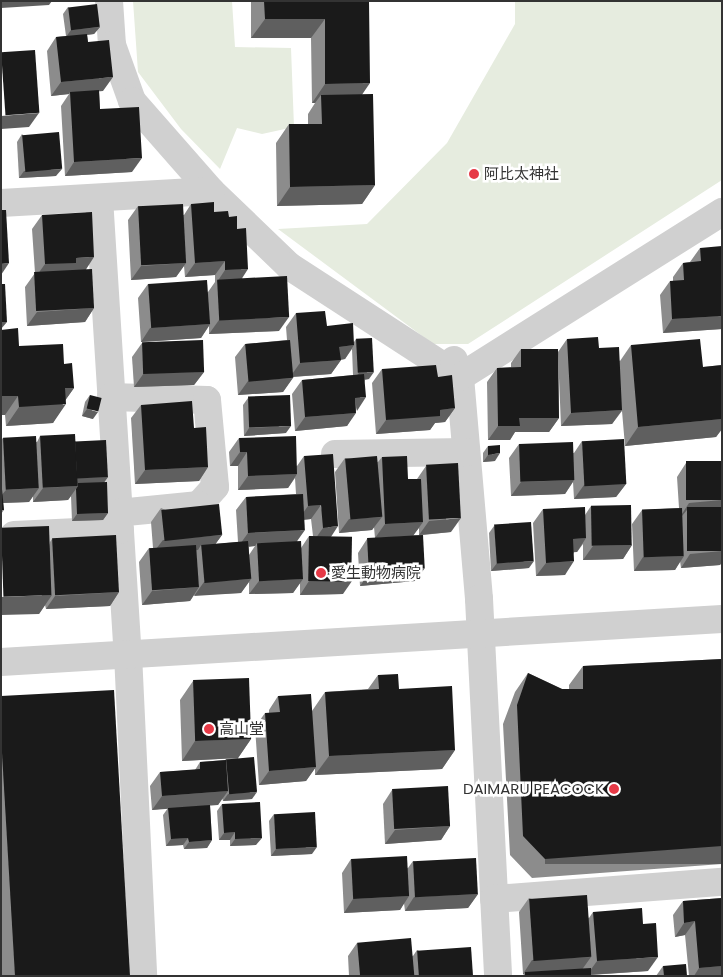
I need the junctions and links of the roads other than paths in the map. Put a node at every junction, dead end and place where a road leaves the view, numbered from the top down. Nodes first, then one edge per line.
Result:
1 (109, 1) edge
2 (211, 191) junction
3 (99, 198) junction
4 (1, 203) edge
5 (722, 212) edge
6 (451, 351) dead end
7 (460, 377) junction
8 (111, 397) junction
9 (466, 452) junction
10 (336, 454) dead end
11 (119, 521) junction
12 (5, 535) edge
13 (722, 619) edge
14 (481, 633) junction
15 (128, 654) junction
16 (1, 662) edge
17 (722, 882) edge
18 (494, 899) junction
19 (143, 976) edge
20 (498, 976) edge

1 - 2 street
2 - 3 street
2 - 7 street
3 - 4 street
3 - 8 street
5 - 7 street
6 - 7 street
7 - 9 street
8 - 11 street
8 - 11 street
9 - 10 street
9 - 14 street
11 - 12 street
11 - 15 street
13 - 14 street
14 - 15 street
14 - 18 street
15 - 16 street
15 - 19 street
17 - 18 street
18 - 20 street

